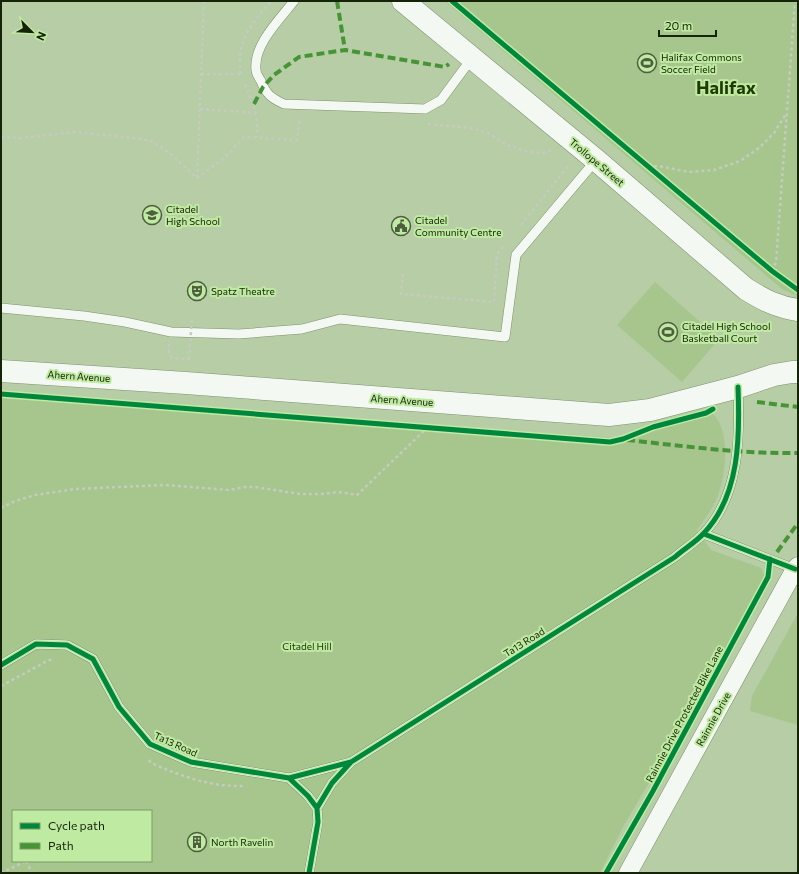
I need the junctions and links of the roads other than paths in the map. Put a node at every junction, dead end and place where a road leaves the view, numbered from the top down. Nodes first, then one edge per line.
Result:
1 (294, 1) edge
2 (403, 1) edge
3 (472, 58) junction
4 (596, 160) junction
5 (1, 308) edge
6 (798, 310) edge
7 (1, 371) edge
8 (798, 372) edge
9 (738, 387) junction
10 (704, 534) junction
11 (796, 568) edge
12 (1, 665) edge
13 (351, 762) junction
14 (289, 778) junction
15 (317, 808) junction
16 (309, 873) edge
17 (628, 873) edge

1 - 3 lane
2 - 3 street, Trollope Street
3 - 4 street, Trollope Street
4 - 5 lane
4 - 6 street, Trollope Street
7 - 9 street, Ahern Avenue
8 - 9 street, Ahern Avenue
9 - 10 lane, Ta13 Road
10 - 11 lane
10 - 13 lane, Ta13 Road
11 - 17 street, Rainnie Drive
12 - 14 lane, Ta13 Road
13 - 14 lane
13 - 15 lane
14 - 15 lane
15 - 16 lane

